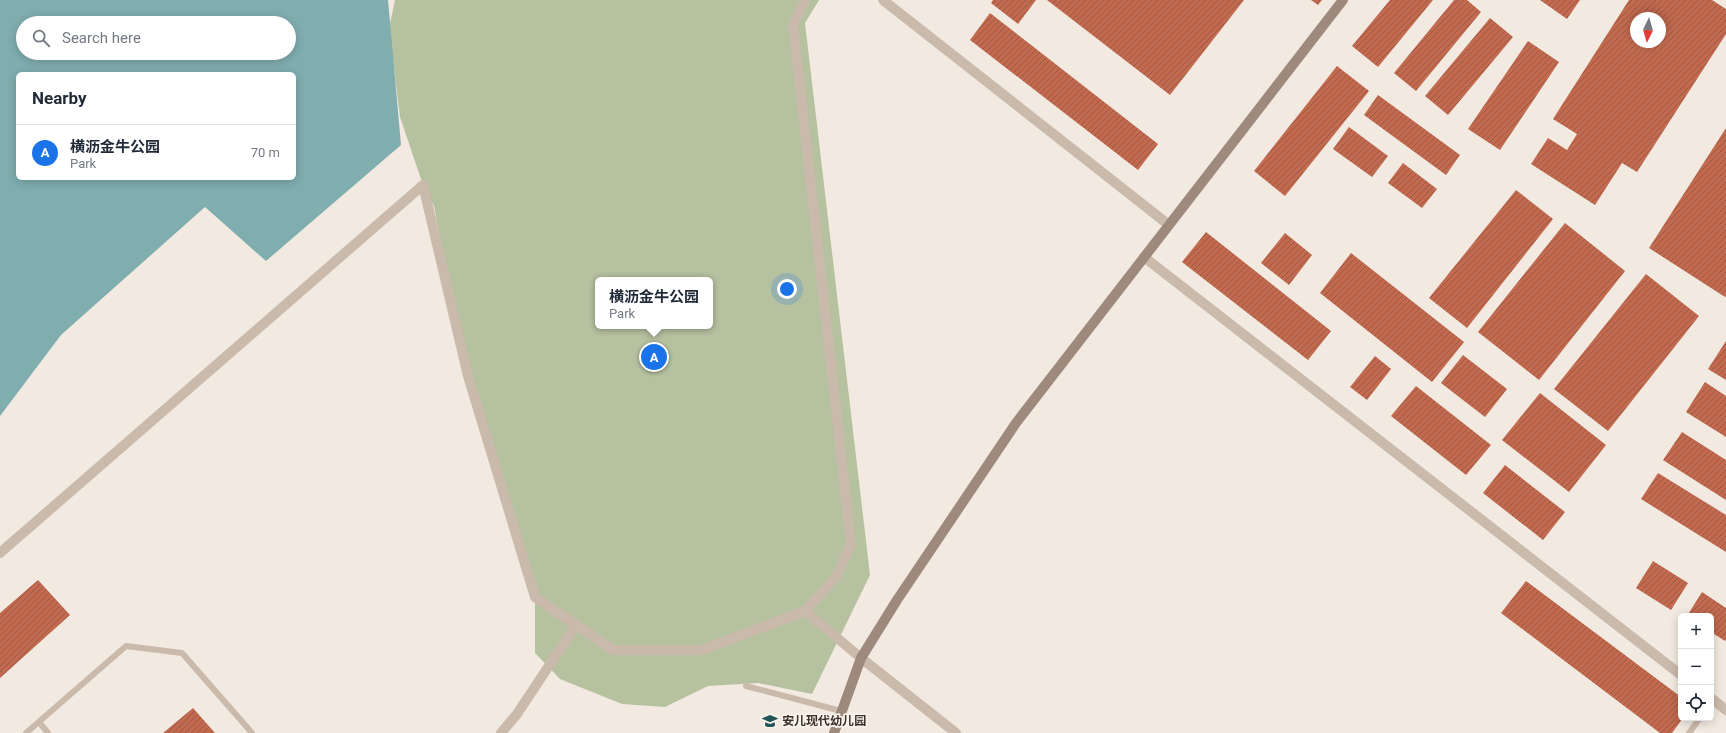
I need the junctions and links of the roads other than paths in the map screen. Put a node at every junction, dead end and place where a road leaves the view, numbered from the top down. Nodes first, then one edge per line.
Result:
1 (805, 0) edge
2 (883, 0) edge
3 (1343, 0) edge
4 (1169, 224) junction
5 (1144, 257) junction
6 (0, 553) edge
7 (805, 611) junction
8 (576, 625) junction
9 (861, 658) junction
10 (1678, 673) edge
11 (746, 686) dead end
12 (1714, 702) edge
13 (1726, 710) edge
14 (841, 711) junction
15 (1698, 721) edge
16 (39, 722) junction
17 (26, 733) edge
18 (48, 733) edge
19 (252, 733) edge
20 (501, 733) edge
21 (834, 733) edge
22 (956, 733) edge
23 (1689, 733) edge

1 - 7 street
2 - 4 street
3 - 4 street
4 - 5 street
5 - 9 street
5 - 10 street
6 - 8 street
7 - 8 street
7 - 9 street
8 - 20 street
9 - 14 street
9 - 22 street
11 - 14 lane
12 - 13 street
14 - 21 street
15 - 23 lane
16 - 17 lane
16 - 18 lane
16 - 19 lane

